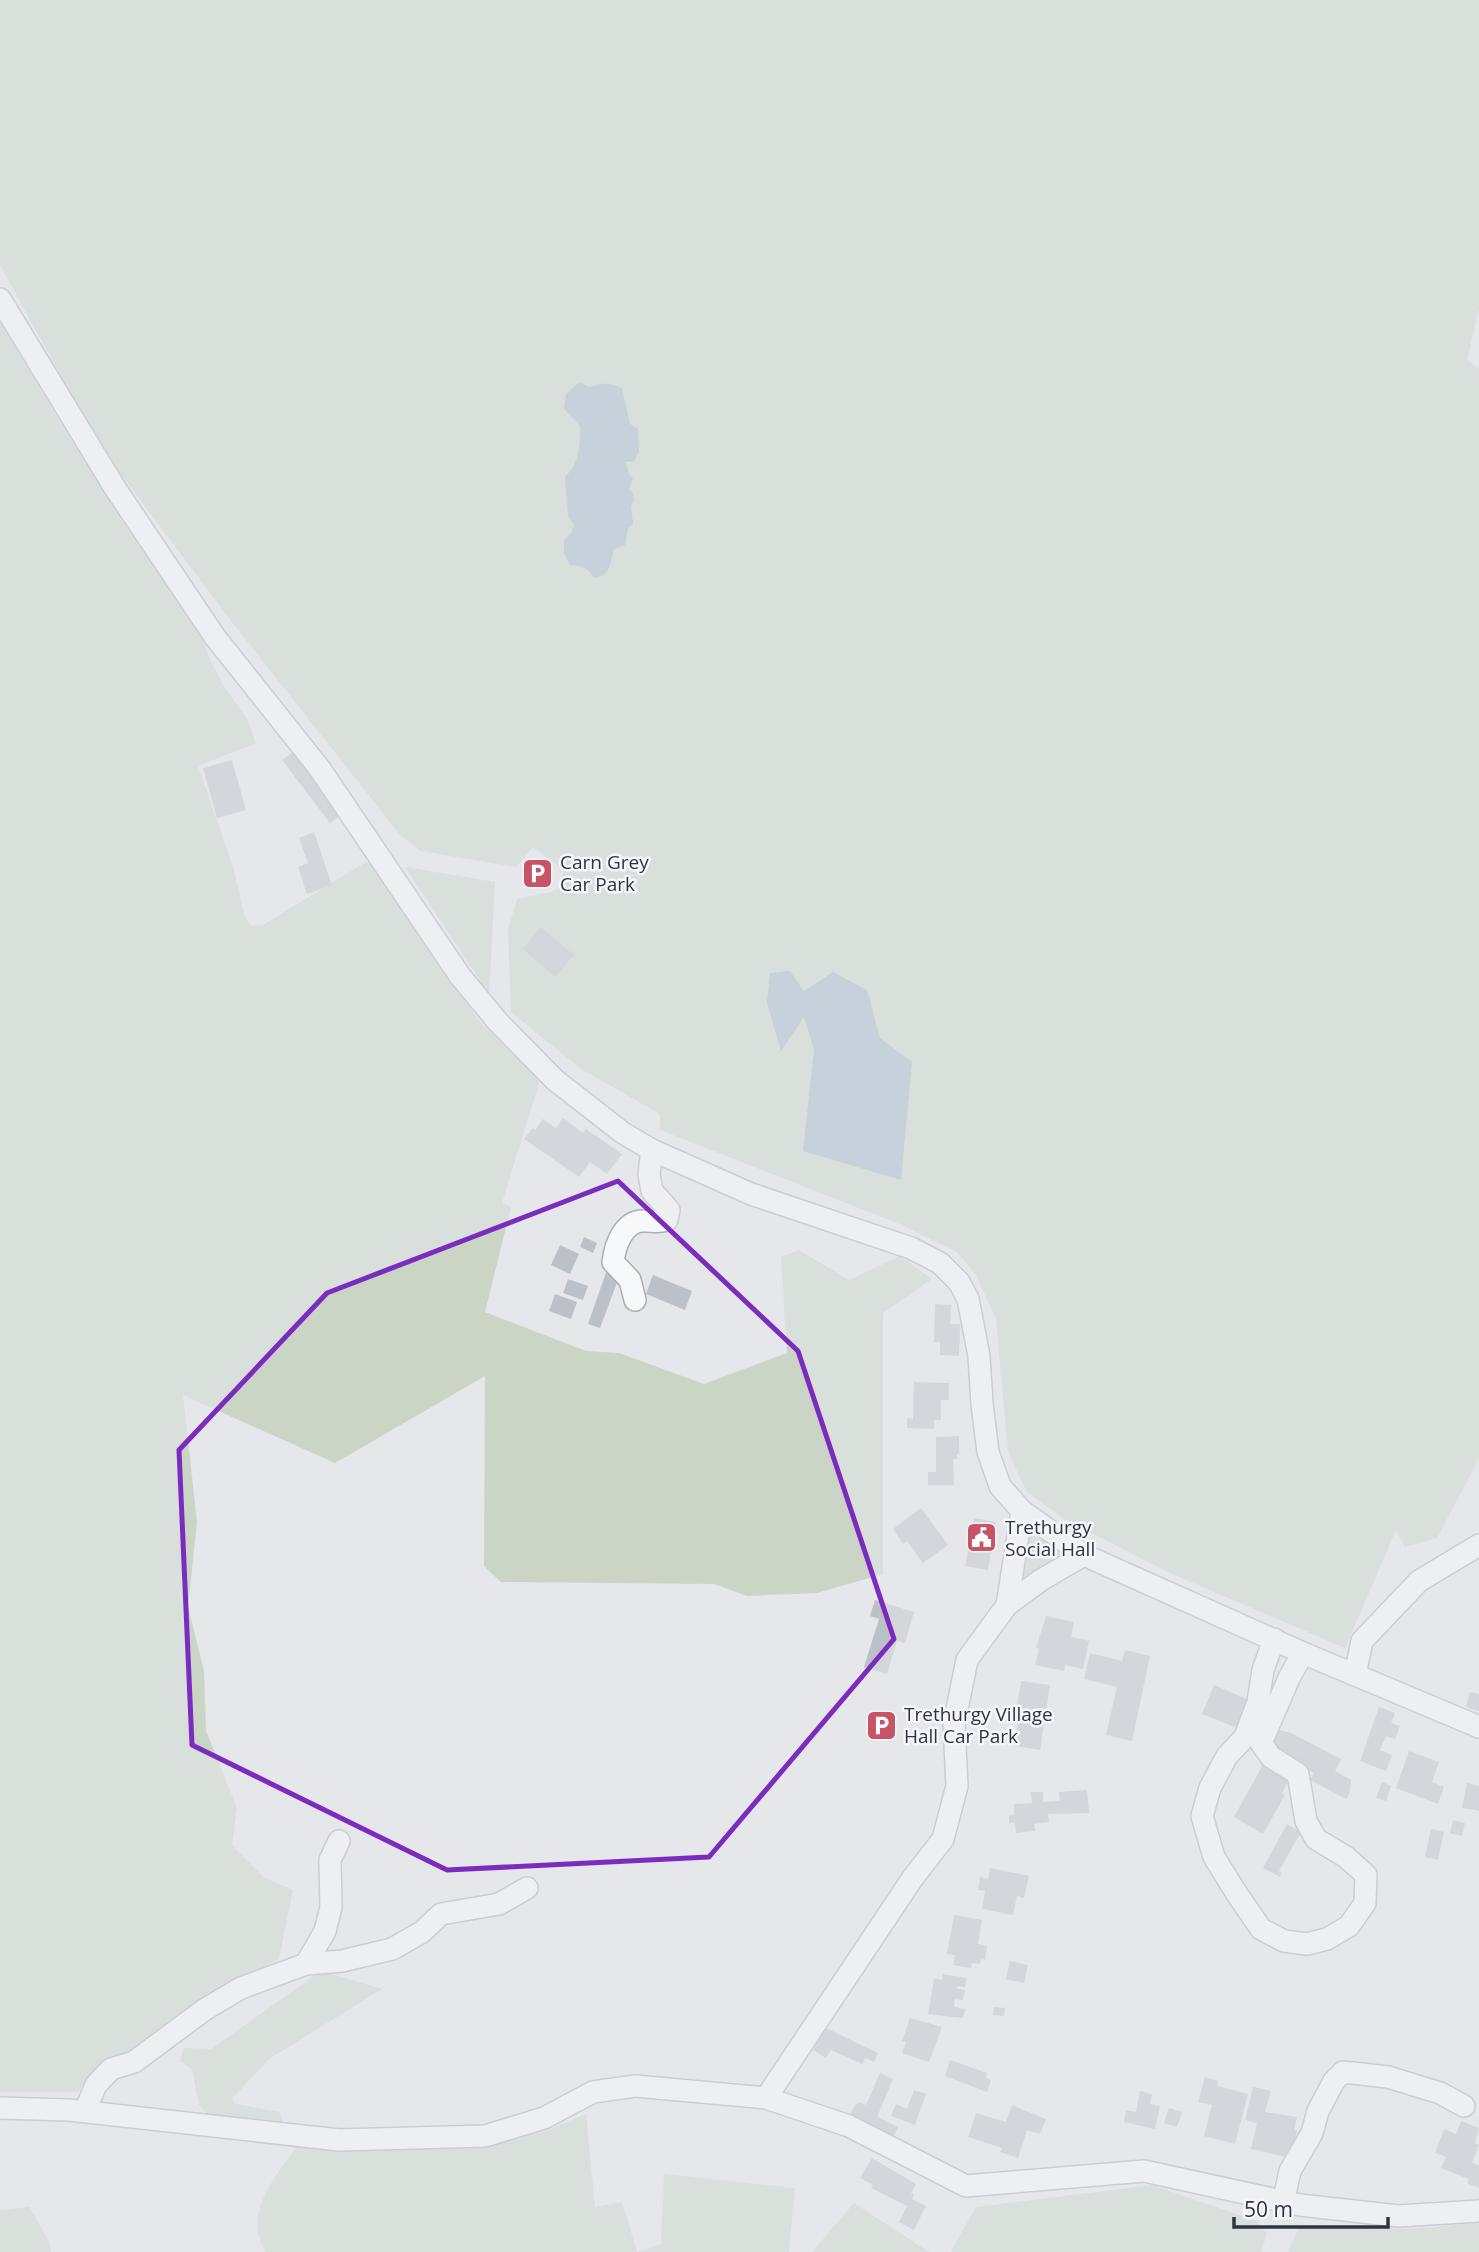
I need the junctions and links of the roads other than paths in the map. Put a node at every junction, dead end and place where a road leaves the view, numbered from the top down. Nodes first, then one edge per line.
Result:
1 (0, 299) edge
2 (652, 1150) junction
3 (635, 1300) dead end
4 (1023, 1511) junction
5 (1479, 1545) edge
6 (1084, 1555) junction
7 (1007, 1605) junction
8 (1274, 1639) junction
9 (1303, 1653) junction
10 (1355, 1675) junction
11 (1479, 1727) edge
12 (339, 1840) dead end
13 (527, 1888) dead end
14 (306, 1964) junction
15 (766, 2098) junction
16 (1464, 2106) dead end
17 (0, 2108) edge
18 (85, 2112) junction
19 (1292, 2204) junction
20 (1479, 2211) edge

1 - 2 street
2 - 3 street
2 - 4 street
4 - 6 street
4 - 7 street
5 - 10 street
6 - 7 street
6 - 8 street
7 - 15 street
8 - 9 street
8 - 9 street
9 - 10 street
10 - 11 street
12 - 14 street
13 - 14 street
14 - 18 street
15 - 18 street
15 - 19 street
16 - 19 street
17 - 18 street
19 - 20 street

